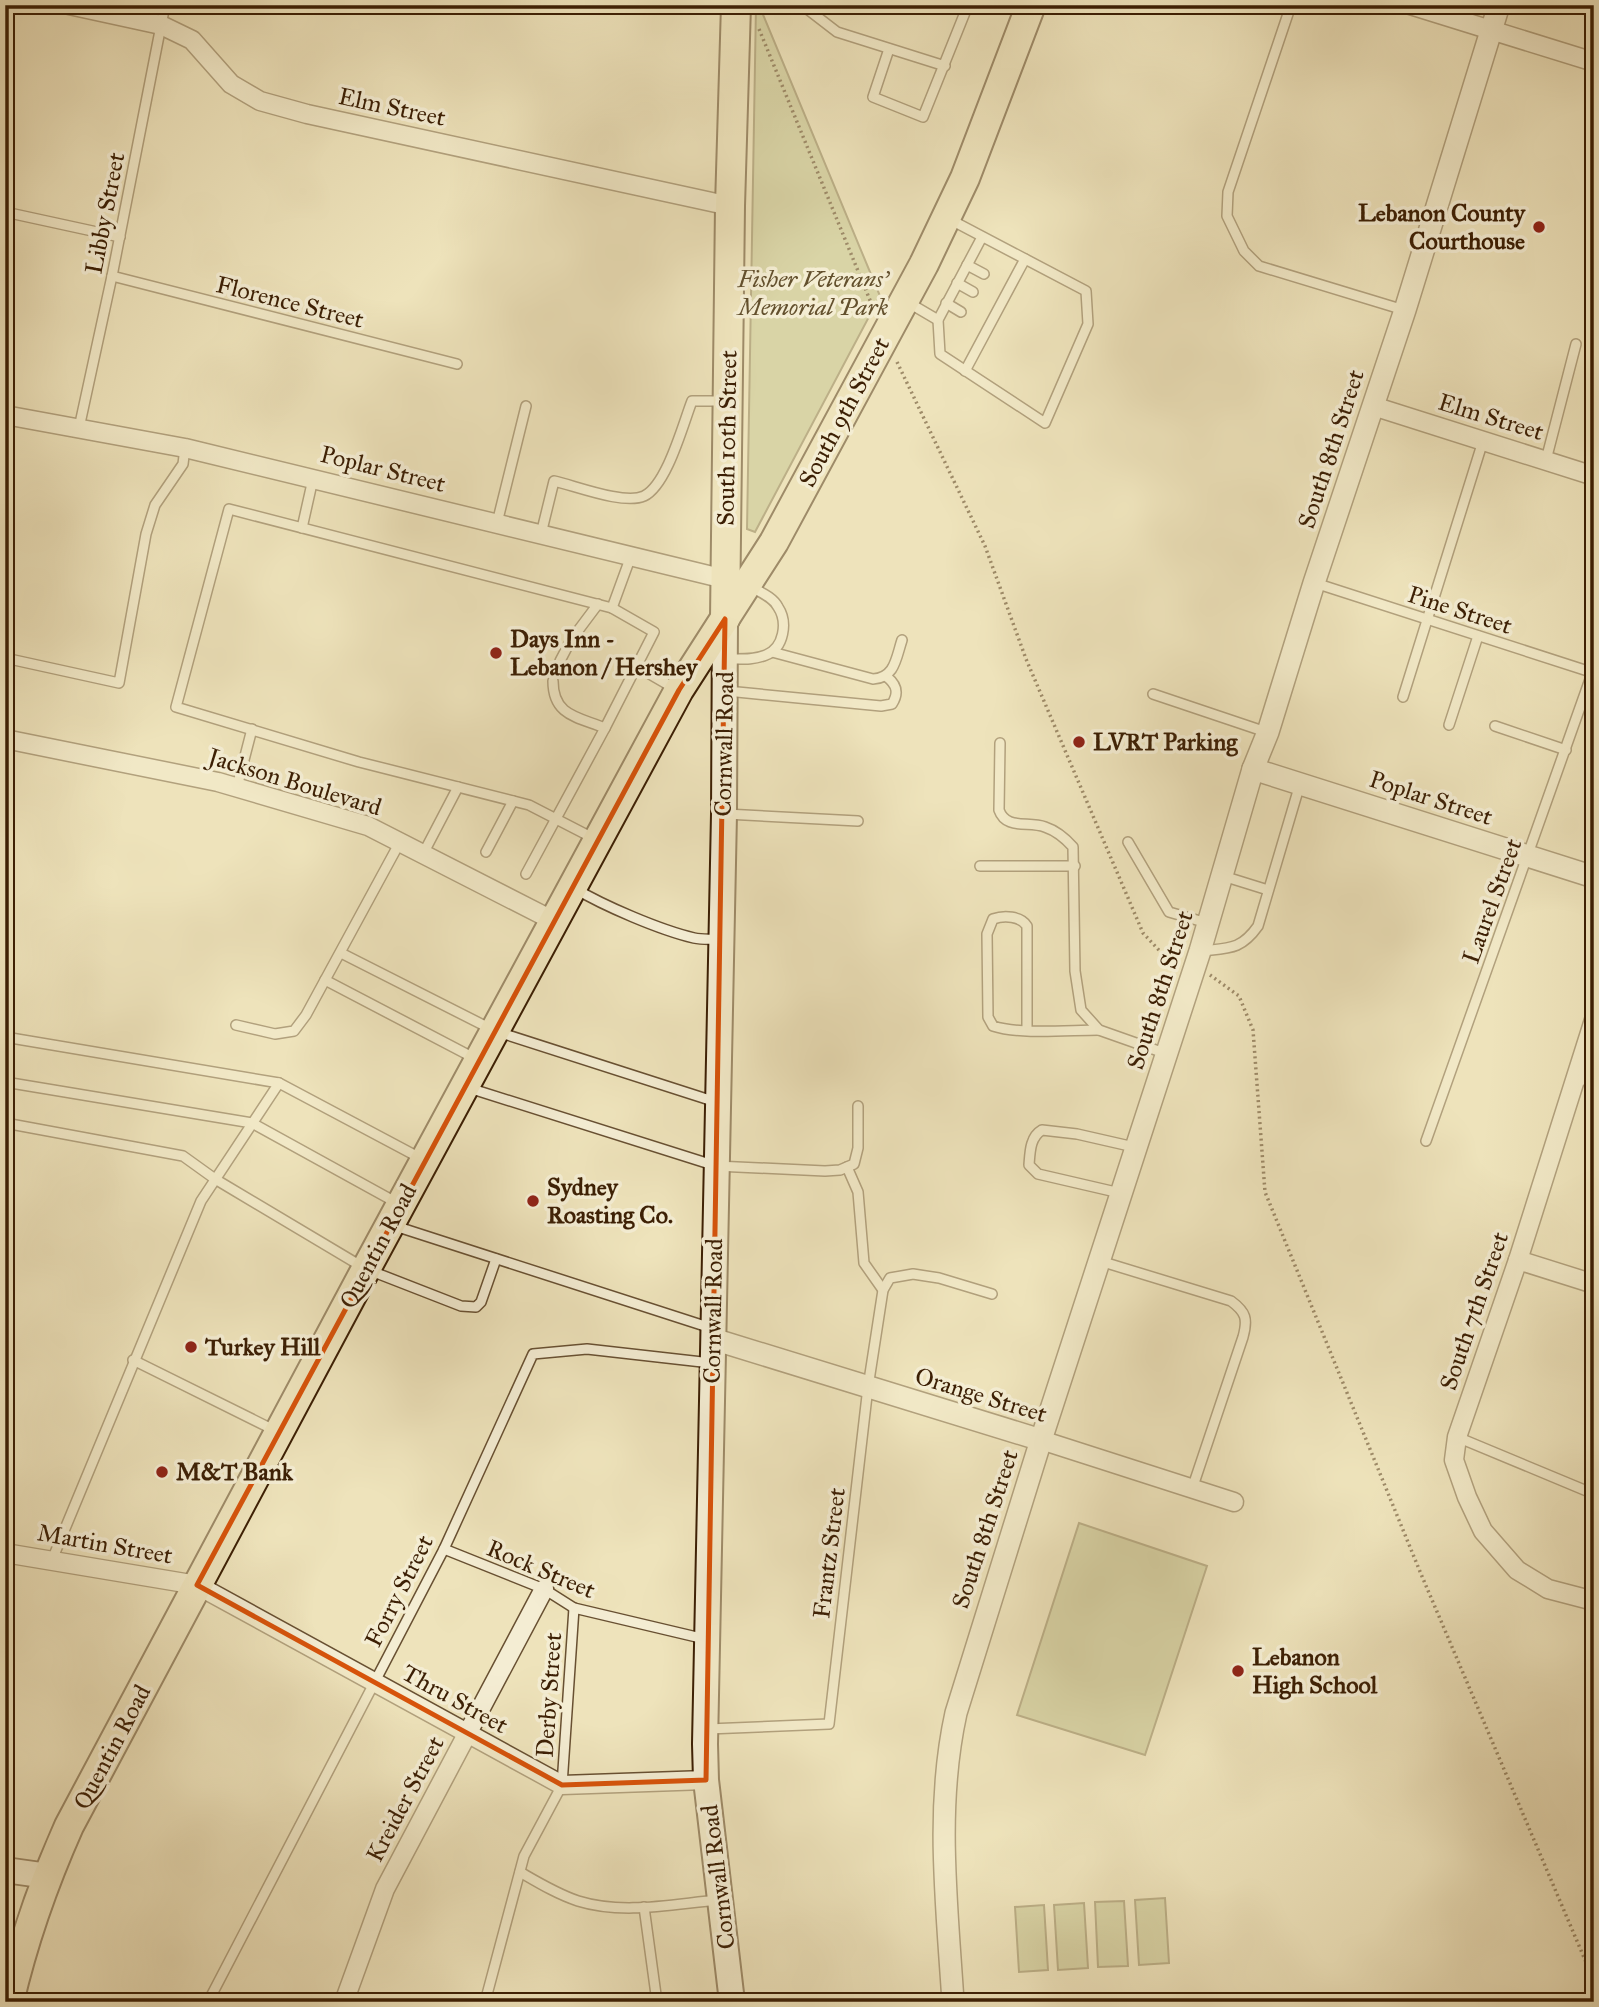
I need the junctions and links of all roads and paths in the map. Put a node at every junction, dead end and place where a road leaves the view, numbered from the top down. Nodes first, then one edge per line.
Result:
1 (69, 5) edge
2 (165, 5) edge
3 (736, 5) edge
4 (802, 5) edge
5 (968, 5) edge
6 (1031, 5) edge
7 (1291, 5) edge
8 (1410, 5) edge
9 (1499, 5) edge
10 (161, 26) junction
11 (1491, 30) junction
12 (889, 49) junction
13 (1594, 62) edge
14 (945, 66) junction
15 (730, 206) junction
16 (5, 212) edge
17 (946, 218) junction
18 (120, 237) junction
19 (982, 237) junction
20 (1025, 259) junction
21 (967, 265) junction
22 (984, 274) dead end
23 (112, 276) junction
24 (957, 283) junction
25 (973, 292) dead end
26 (904, 300) junction
27 (990, 302) dead end
28 (946, 303) junction
29 (999, 307) junction
30 (1405, 310) junction
31 (961, 312) dead end
32 (938, 320) junction
33 (979, 322) dead end
34 (988, 327) junction
35 (1576, 344) dead end
36 (457, 364) dead end
37 (965, 372) junction
38 (727, 401) junction
39 (526, 406) dead end
40 (1373, 406) junction
41 (5, 415) edge
42 (79, 428) junction
43 (1483, 441) junction
44 (185, 448) junction
45 (1546, 460) junction
46 (1594, 475) edge
47 (313, 479) junction
48 (496, 523) junction
49 (302, 528) junction
50 (541, 534) junction
51 (631, 556) junction
52 (736, 582) junction
53 (1314, 583) junction
54 (598, 604) junction
55 (612, 608) junction
56 (725, 619) joint
57 (1426, 619) junction
58 (1478, 636) junction
59 (902, 640) dead end
60 (772, 652) junction
61 (714, 656) junction
62 (5, 658) edge
63 (1026, 659) dead end
64 (560, 661) dead end
65 (636, 666) junction
66 (1593, 671) edge
67 (887, 677) junction
68 (553, 681) dead end
69 (679, 690) junction
70 (725, 691) junction
71 (1153, 694) dead end
72 (1403, 696) dead end
73 (1449, 725) dead end
74 (1494, 726) dead end
75 (605, 728) junction
76 (252, 729) junction
77 (1268, 732) junction
78 (5, 739) edge
79 (1000, 743) dead end
80 (1566, 750) junction
81 (1253, 769) junction
82 (1300, 783) junction
83 (237, 787) junction
84 (458, 787) junction
85 (513, 801) junction
86 (724, 814) junction
87 (555, 818) junction
88 (858, 821) dead end
89 (598, 840) junction
90 (400, 842) junction
91 (1128, 842) dead end
92 (486, 852) dead end
93 (423, 854) junction
94 (1529, 856) junction
95 (980, 866) dead end
96 (1075, 866) junction
97 (526, 874) dead end
98 (1223, 876) junction
99 (1594, 877) edge
100 (572, 888) junction
101 (1268, 890) junction
102 (554, 921) junction
103 (1209, 923) junction
104 (721, 939) junction
105 (341, 953) junction
106 (1197, 960) junction
107 (325, 980) junction
108 (1594, 1020) edge
109 (236, 1025) dead end
110 (1027, 1030) junction
111 (1100, 1030) junction
112 (495, 1031) junction
113 (5, 1037) edge
114 (1167, 1054) junction
115 (479, 1060) junction
116 (1575, 1076) junction
117 (5, 1082) edge
118 (279, 1083) junction
119 (1594, 1084) edge
120 (464, 1087) junction
121 (718, 1102) junction
122 (858, 1107) dead end
123 (5, 1123) edge
124 (252, 1123) junction
125 (1426, 1141) dead end
126 (1136, 1148) junction
127 (425, 1160) junction
128 (716, 1166) junction
129 (847, 1167) junction
130 (215, 1179) junction
131 (1121, 1194) junction
132 (395, 1215) junction
133 (496, 1259) junction
134 (1517, 1260) junction
135 (1100, 1261) junction
136 (366, 1269) junction
137 (1594, 1284) edge
138 (883, 1290) junction
139 (992, 1294) dead end
140 (713, 1344) junction
141 (133, 1360) junction
142 (869, 1387) junction
143 (279, 1432) junction
144 (1457, 1437) junction
145 (1041, 1440) junction
146 (1192, 1489) junction
147 (1594, 1494) edge
148 (1234, 1502) dead end
149 (444, 1549) junction
150 (5, 1553) edge
151 (52, 1560) junction
152 (197, 1585) junction
153 (544, 1589) junction
154 (1594, 1601) edge
155 (574, 1608) junction
156 (706, 1640) junction
157 (373, 1682) junction
158 (705, 1729) junction
159 (467, 1734) junction
160 (706, 1780) junction
161 (562, 1785) junction
162 (5, 1870) edge
163 (520, 1872) junction
164 (48, 1876) junction
165 (720, 1899) junction
166 (644, 1907) junction
167 (1594, 1981) edge
168 (9, 2002) edge
169 (208, 2002) edge
170 (344, 2002) edge
171 (485, 2002) edge
172 (657, 2002) edge
173 (732, 2002) edge
174 (953, 2002) edge

1 - 10 street, Elm Street
2 - 10 lane, Libby Street
3 - 15 highway, South 10th Street
4 - 12 lane
5 - 14 lane
6 - 17 highway, South 9th Street
7 - 30 lane
8 - 11 street
9 - 11 street, South 8th Street
10 - 15 street, Elm Street
10 - 18 lane, Libby Street
11 - 13 street
11 - 30 street, South 8th Street
12 - 14 lane
12 - 14 lane
15 - 38 highway, South 10th Street
16 - 18 lane
17 - 19 lane
17 - 26 highway, South 9th Street
18 - 23 lane, Libby Street
19 - 20 lane
19 - 21 lane
20 - 29 lane
20 - 37 lane
21 - 22 lane
21 - 24 lane
23 - 36 lane, Florence Street
23 - 42 lane, Libby Street
24 - 25 lane
24 - 28 lane
26 - 32 lane
26 - 52 highway, South 9th Street
27 - 29 lane
28 - 31 lane
28 - 32 lane
29 - 34 lane
30 - 40 street, South 8th Street
32 - 37 lane
33 - 34 lane
34 - 37 lane
35 - 45 lane
38 - 50 lane
38 - 52 highway, South 10th Street
39 - 48 lane
40 - 43 street, Elm Street
40 - 53 street, South 8th Street
41 - 42 street, Poplar Street
42 - 44 street, Poplar Street
43 - 45 street, Elm Street
43 - 57 lane
44 - 47 street, Poplar Street
44 - 62 lane
45 - 46 street, Elm Street
47 - 48 street, Poplar Street
47 - 49 lane
48 - 50 street, Poplar Street
49 - 54 lane
49 - 76 lane
50 - 51 street, Poplar Street
51 - 52 street, Poplar Street
51 - 55 lane
52 - 56 highway, South 10th Street
52 - 60 lane
53 - 57 lane, Pine Street
53 - 77 street, South 8th Street
54 - 55 lane
54 - 64 lane
55 - 65 lane
56 - 61 highway, Quentin Road
57 - 58 lane, Pine Street
57 - 72 lane
58 - 66 lane, Pine Street
58 - 73 lane
59 - 67 lane
60 - 61 lane
60 - 67 lane
61 - 69 highway, Quentin Road
61 - 70 main road, Cornwall Road
63 - 106 path
65 - 69 lane
65 - 75 lane
66 - 80 lane, Laurel Street
67 - 70 lane
68 - 75 lane
69 - 89 highway, Quentin Road
70 - 86 main road, Cornwall Road
71 - 77 lane
74 - 80 lane
75 - 87 lane
76 - 83 lane
76 - 84 lane
77 - 81 street, South 8th Street
78 - 83 street, Jackson Boulevard
79 - 96 lane
80 - 94 lane, Laurel Street
81 - 82 street, Poplar Street
81 - 98 street, South 8th Street
82 - 94 street, Poplar Street
82 - 101 lane
83 - 90 street, Jackson Boulevard
84 - 85 lane
84 - 93 lane
85 - 87 lane
85 - 92 lane
86 - 88 lane
86 - 104 main road, Cornwall Road
87 - 89 lane
87 - 97 lane
89 - 100 highway, Quentin Road
90 - 93 street, Jackson Boulevard
90 - 105 lane
91 - 103 lane
93 - 102 street, Jackson Boulevard
94 - 99 street, Poplar Street
94 - 125 lane, Laurel Street
95 - 96 lane
96 - 111 lane
98 - 101 lane
98 - 103 street, South 8th Street
100 - 102 highway, Quentin Road
100 - 104 lane
101 - 106 lane
102 - 112 highway, Quentin Road
103 - 106 street, South 8th Street
104 - 121 main road, Cornwall Road
105 - 107 lane
105 - 112 lane
106 - 114 street, South 8th Street
106 - 167 path
107 - 109 lane
107 - 115 lane
108 - 116 street, South 7th Street
110 - 110 lane
110 - 111 lane
111 - 114 lane
112 - 115 highway, Quentin Road
112 - 121 lane
113 - 118 lane
114 - 126 street, South 8th Street
115 - 120 highway, Quentin Road
116 - 119 lane
116 - 134 street, South 7th Street
117 - 124 lane
118 - 124 lane
118 - 127 lane
120 - 127 highway, Quentin Road
120 - 128 lane
121 - 128 main road, Cornwall Road
122 - 129 lane
123 - 130 lane
124 - 130 lane
124 - 132 lane
126 - 131 street, South 8th Street
126 - 131 lane
127 - 132 highway, Quentin Road
128 - 129 lane
128 - 140 main road, Cornwall Road
129 - 138 lane
130 - 136 lane
130 - 141 lane
131 - 135 street, South 8th Street
132 - 133 lane
132 - 136 highway, Quentin Road
133 - 136 lane
133 - 140 lane
134 - 137 street
134 - 144 street, South 7th Street
135 - 145 street, South 8th Street
135 - 146 lane
136 - 143 highway, Quentin Road
138 - 139 lane
138 - 142 lane, Frantz Street
140 - 142 street, Orange Street
140 - 149 lane, Forry Street
140 - 156 main road, Cornwall Road
141 - 143 lane
141 - 151 lane
142 - 145 street, Orange Street
142 - 158 lane, Frantz Street
143 - 152 highway, Quentin Road
144 - 147 lane
144 - 154 street, South 7th Street
145 - 146 street, Orange Street
145 - 174 street, South 8th Street
146 - 148 street, Orange Street
149 - 153 lane, Rock Street
149 - 157 lane, Forry Street
150 - 151 street, Martin Street
151 - 152 street, Martin Street
152 - 157 street, Thru Street
152 - 164 highway, Quentin Road
153 - 155 lane, Rock Street
153 - 159 street, Kreider Street
155 - 156 lane, Rock Street
155 - 161 lane, Derby Street
156 - 158 main road, Cornwall Road
157 - 159 street, Thru Street
157 - 169 lane, Forry Street
158 - 160 main road, Cornwall Road
159 - 161 street, Thru Street
159 - 170 street, Kreider Street
160 - 161 street
160 - 165 main road, Cornwall Road
161 - 163 lane
162 - 164 main road
163 - 166 lane
163 - 171 lane
164 - 168 highway, Quentin Road
165 - 166 lane
165 - 173 main road, Cornwall Road
166 - 172 lane

